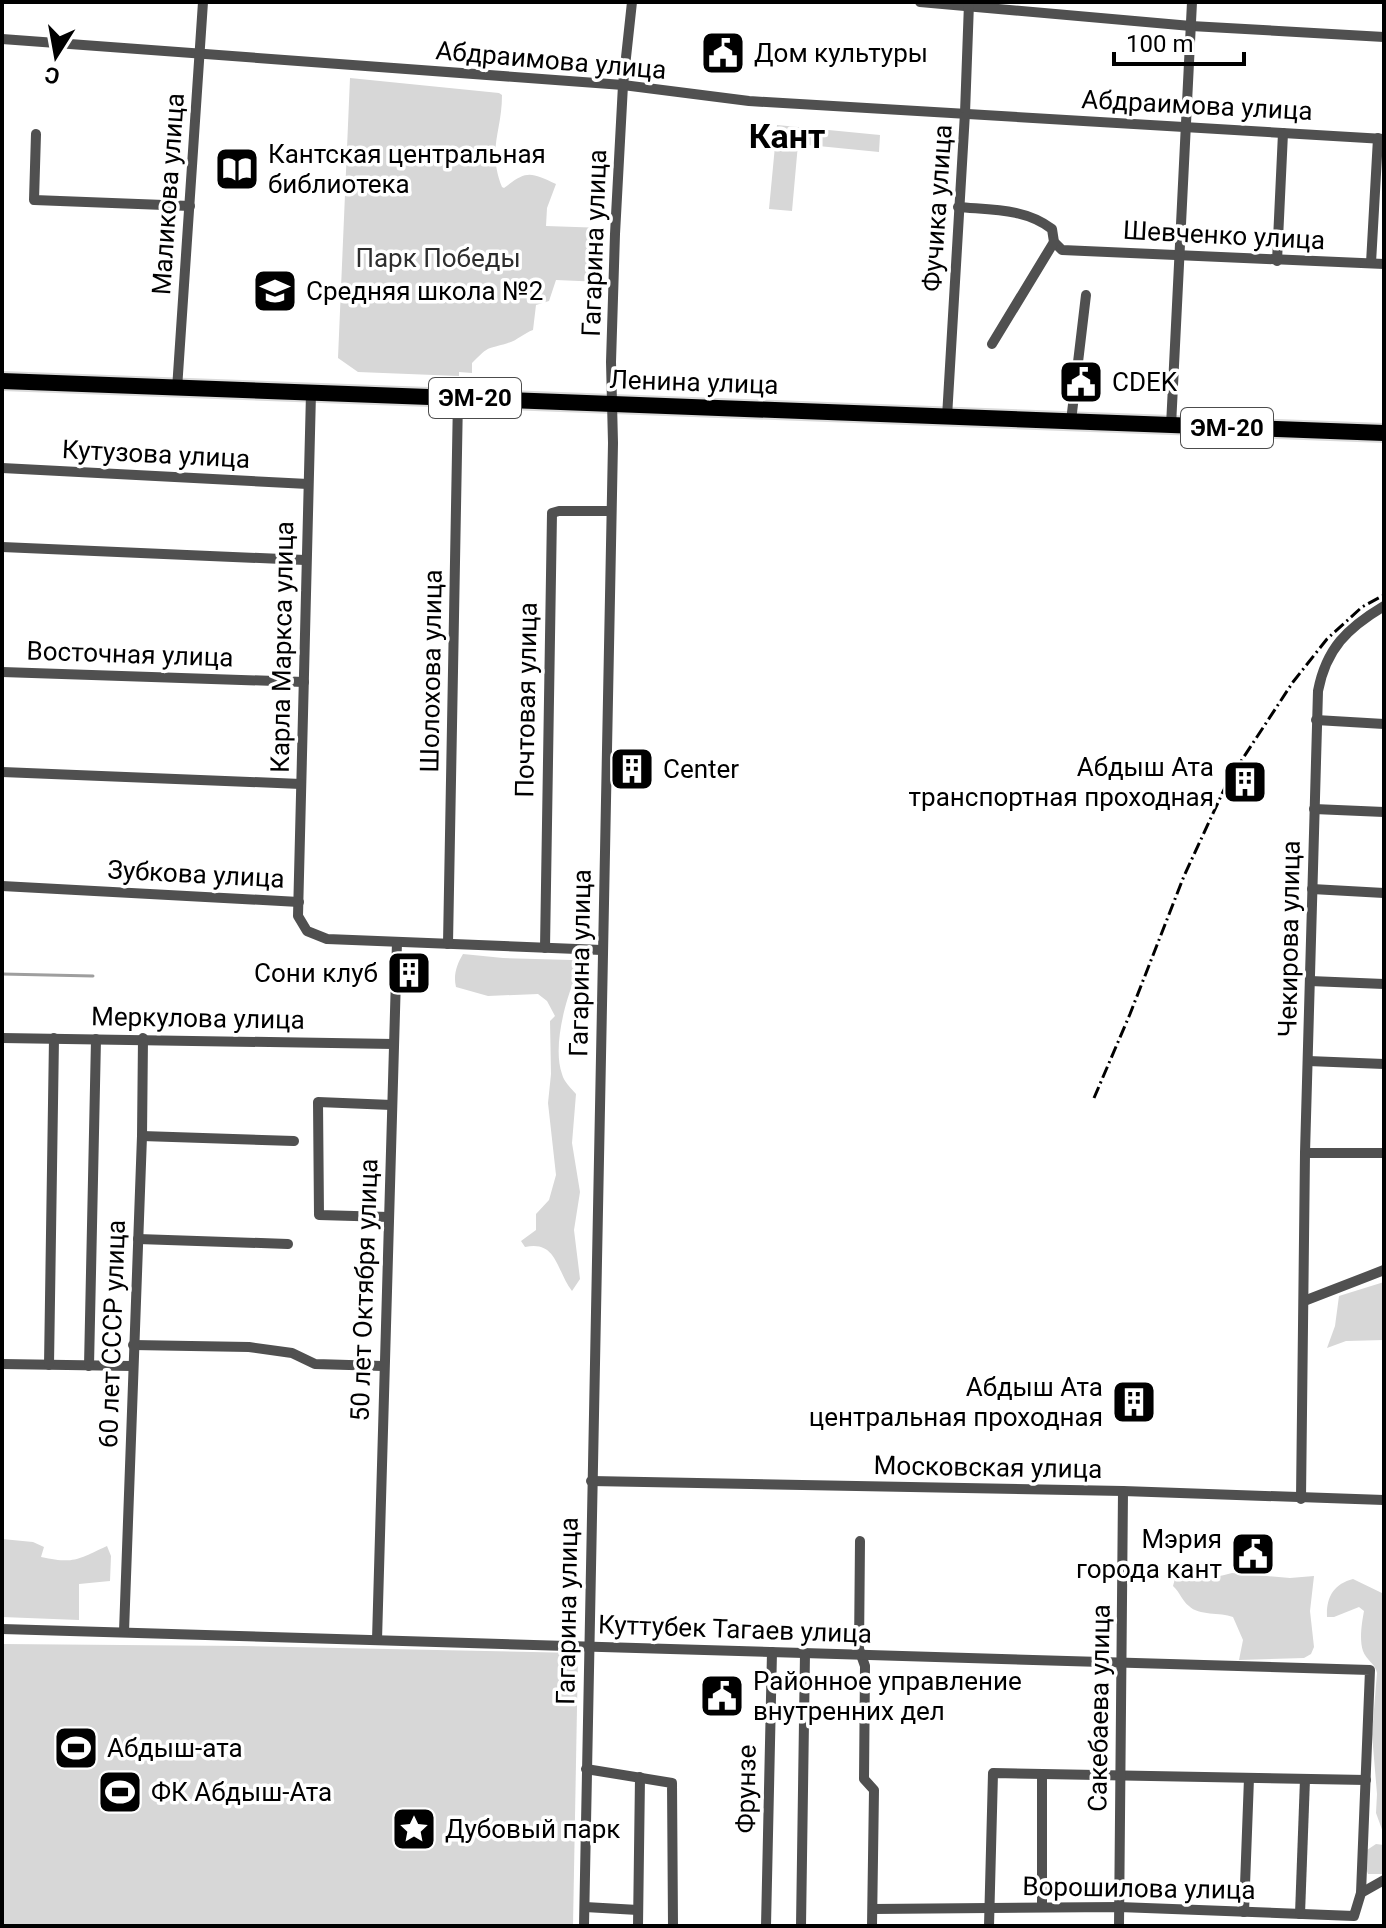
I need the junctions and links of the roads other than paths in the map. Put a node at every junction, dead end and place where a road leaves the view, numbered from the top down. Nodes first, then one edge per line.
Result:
1 (203, 2) edge
2 (632, 2) edge
3 (920, 2) edge
4 (1192, 2) edge
5 (968, 5) edge
6 (1191, 26) junction
7 (1384, 37) edge
8 (2, 39) edge
9 (200, 55) junction
10 (623, 85) junction
11 (965, 113) junction
12 (1186, 127) junction
13 (1283, 133) junction
14 (36, 134) dead end
15 (1381, 138) edge
16 (190, 206) junction
17 (958, 207) junction
18 (1058, 246) junction
19 (1180, 255) junction
20 (1277, 261) junction
21 (1371, 263) junction
22 (1384, 264) edge
23 (1086, 295) dead end
24 (992, 344) dead end
25 (2, 381) edge
26 (177, 389) junction
27 (311, 393) junction
28 (458, 398) junction
29 (613, 403) junction
30 (947, 417) junction
31 (1071, 421) junction
32 (1171, 426) junction
33 (1384, 433) edge
34 (2, 468) edge
35 (308, 484) junction
36 (611, 511) junction
37 (2, 547) edge
38 (305, 560) junction
39 (1384, 606) edge
40 (2, 672) edge
41 (304, 682) junction
42 (1316, 720) junction
43 (1384, 724) edge
44 (2, 772) edge
45 (301, 784) junction
46 (1314, 809) junction
47 (1384, 812) edge
48 (2, 886) edge
49 (1312, 889) junction
50 (1384, 893) edge
51 (299, 902) junction
52 (397, 942) junction
53 (448, 944) junction
54 (545, 948) junction
55 (602, 950) junction
56 (1310, 981) junction
57 (1384, 984) edge
58 (2, 1038) edge
59 (54, 1038) junction
60 (143, 1038) junction
61 (96, 1039) junction
62 (394, 1044) junction
63 (1308, 1061) junction
64 (1384, 1064) edge
65 (392, 1105) junction
66 (142, 1136) junction
67 (294, 1141) dead end
68 (1305, 1153) junction
69 (1384, 1153) edge
70 (389, 1217) junction
71 (138, 1239) junction
72 (288, 1244) dead end
73 (1384, 1270) edge
74 (1304, 1301) junction
75 (133, 1345) junction
76 (2, 1364) edge
77 (49, 1365) junction
78 (89, 1366) junction
79 (132, 1366) junction
80 (383, 1366) junction
81 (591, 1481) junction
82 (1123, 1491) junction
83 (1301, 1499) junction
84 (1384, 1500) edge
85 (860, 1541) dead end
86 (2, 1629) edge
87 (124, 1632) junction
88 (377, 1640) junction
89 (588, 1646) junction
90 (772, 1652) junction
91 (805, 1653) junction
92 (863, 1655) junction
93 (1121, 1663) junction
94 (1370, 1670) joint
95 (586, 1769) junction
96 (1042, 1774) junction
97 (1120, 1775) junction
98 (640, 1777) junction
99 (1249, 1778) junction
100 (1305, 1779) junction
101 (1366, 1780) junction
102 (1384, 1880) edge
103 (1361, 1893) junction
104 (585, 1907) junction
105 (1042, 1907) junction
106 (1119, 1907) junction
107 (989, 1908) junction
108 (873, 1909) junction
109 (638, 1910) junction
110 (1244, 1912) junction
111 (1300, 1914) junction
112 (1354, 1921) edge
113 (584, 1926) edge
114 (638, 1926) edge
115 (673, 1926) edge
116 (766, 1926) edge
117 (801, 1926) edge
118 (872, 1926) edge
119 (989, 1926) edge
120 (1119, 1926) edge

1 - 9 street, Маликова улица
2 - 10 street, Гагарина улица
3 - 5 street
4 - 6 street
5 - 6 street
5 - 11 street, Фучика улица
6 - 7 street
6 - 12 street
8 - 9 street, Абдраимова улица
9 - 10 street, Абдраимова улица
9 - 16 street, Маликова улица
10 - 11 street, Абдраимова улица
10 - 29 street, Гагарина улица
11 - 12 street, Абдраимова улица
11 - 17 street, Фучика улица
12 - 13 street, Абдраимова улица
12 - 19 street
13 - 15 street, Абдраимова улица
13 - 20 street
14 - 16 street
15 - 21 street
16 - 26 street, Маликова улица
17 - 18 street
17 - 30 street, Фучика улица
18 - 19 street, Шевченко улица
18 - 24 street
19 - 20 street, Шевченко улица
19 - 32 street
20 - 21 street, Шевченко улица
21 - 22 street, Шевченко улица
23 - 31 street
25 - 26 main road, Ленина улица / ЭМ-20
26 - 27 main road, Ленина улица / ЭМ-20
27 - 28 main road, Ленина улица / ЭМ-20
27 - 35 street, Карла Маркса улица
28 - 29 main road, Ленина улица / ЭМ-20
28 - 53 street, Шолохова улица
29 - 30 main road, Ленина улица / ЭМ-20
29 - 36 street, Гагарина улица
30 - 31 main road, Ленина улица / ЭМ-20
31 - 32 main road, Ленина улица / ЭМ-20
32 - 33 main road, Ленина улица / ЭМ-20
34 - 35 street, Кутузова улица
35 - 38 street, Карла Маркса улица
36 - 54 street, Почтовая улица
36 - 55 street, Гагарина улица
37 - 38 street
38 - 41 street, Карла Маркса улица
39 - 42 street, Чекирова улица
40 - 41 street, Восточная улица
41 - 45 street, Карла Маркса улица
42 - 43 street
42 - 46 street, Чекирова улица
44 - 45 street
45 - 51 street, Карла Маркса улица
46 - 47 street
46 - 49 street, Чекирова улица
48 - 51 street, Зубкова улица
49 - 50 street
49 - 56 street, Чекирова улица
51 - 52 street, Зубкова улица
52 - 53 street, Зубкова улица
52 - 62 street, 50 лет Октября улица
53 - 54 street, Зубкова улица
54 - 55 street, Зубкова улица
55 - 81 street, Гагарина улица
56 - 57 street
56 - 63 street, Чекирова улица
58 - 59 street, Меркулова улица
59 - 61 street, Меркулова улица
59 - 77 street
60 - 61 street, Меркулова улица
60 - 62 street, Меркулова улица
60 - 66 street, 60 лет СССР улица
61 - 78 street
62 - 65 street, 50 лет Октября улица
63 - 64 street
63 - 68 street, Чекирова улица
65 - 70 street, 50 лет Октября улица
65 - 70 street
66 - 67 street
66 - 71 street, 60 лет СССР улица
68 - 69 street
68 - 74 street, Чекирова улица
70 - 80 street, 50 лет Октября улица
71 - 72 street
71 - 75 street, 60 лет СССР улица
73 - 74 street
74 - 83 street, Чекирова улица
75 - 79 street, 60 лет СССР улица
75 - 80 street
76 - 77 street
77 - 78 street
78 - 79 street
79 - 87 street, 60 лет СССР улица
80 - 88 street, 50 лет Октября улица
81 - 82 street, Московская улица
81 - 89 street, Гагарина улица
82 - 83 street, Московская улица
82 - 93 street, Сакебаева улица
83 - 84 street, Московская улица
85 - 92 street
86 - 87 street, Куттубек Тагаев улица
87 - 88 street, Куттубек Тагаев улица
88 - 89 street, Куттубек Тагаев улица
89 - 90 street, Куттубек Тагаев улица
89 - 95 street, Гагарина улица
90 - 91 street, Куттубек Тагаев улица
90 - 116 street, Фрунзе
91 - 92 street, Куттубек Тагаев улица
91 - 117 street
92 - 93 street, Куттубек Тагаев улица
92 - 108 street
93 - 94 street, Куттубек Тагаев улица
93 - 97 street, Сакебаева улица
94 - 101 street, Ворошилова улица
95 - 98 street
95 - 104 street, Гагарина улица
96 - 97 street
96 - 105 street
96 - 107 street
97 - 99 street
97 - 106 street, Сакебаева улица
98 - 109 street
98 - 115 street
99 - 100 street
99 - 110 street
100 - 101 street
100 - 111 street
101 - 103 street, Ворошилова улица
102 - 103 street
103 - 112 street, Ворошилова улица
104 - 109 street
104 - 113 street, Гагарина улица
105 - 106 street, Ворошилова улица
105 - 107 street, Ворошилова улица
106 - 110 street, Ворошилова улица
106 - 120 street, Сакебаева улица
107 - 108 street, Ворошилова улица
107 - 119 street
108 - 118 street
109 - 114 street
110 - 111 street, Ворошилова улица
111 - 112 street, Ворошилова улица

